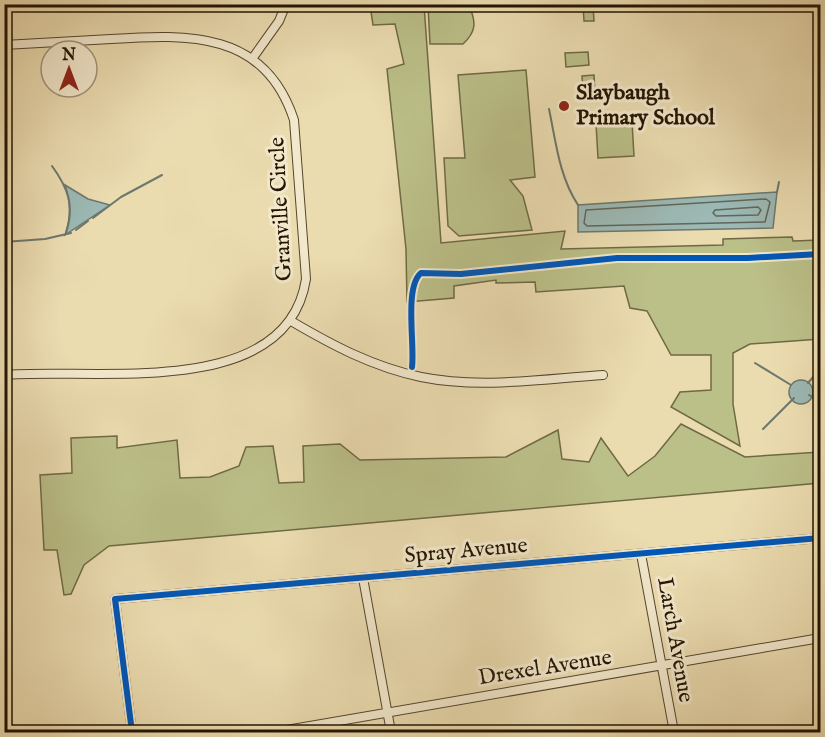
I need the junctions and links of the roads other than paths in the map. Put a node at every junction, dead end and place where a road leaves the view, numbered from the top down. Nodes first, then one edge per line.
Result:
1 (286, 4) edge
2 (4, 45) edge
3 (252, 59) junction
4 (291, 321) junction
5 (4, 375) edge
6 (603, 375) dead end
7 (820, 538) edge
8 (641, 554) junction
9 (363, 578) junction
10 (820, 638) edge
11 (663, 667) junction
12 (387, 712) junction
13 (132, 732) edge
14 (275, 732) edge
15 (391, 732) edge
16 (674, 732) edge

1 - 3 street
2 - 3 street, Granville Circle
3 - 4 street, Granville Circle
4 - 5 street, Granville Circle
4 - 6 street
7 - 8 street, Spray Avenue
8 - 9 street, Spray Avenue
8 - 11 street, Larch Avenue
9 - 12 street
9 - 13 street, Spray Avenue
10 - 11 street, Drexel Avenue
11 - 12 street, Drexel Avenue
11 - 16 street, Larch Avenue
12 - 14 street, Drexel Avenue
12 - 15 street

